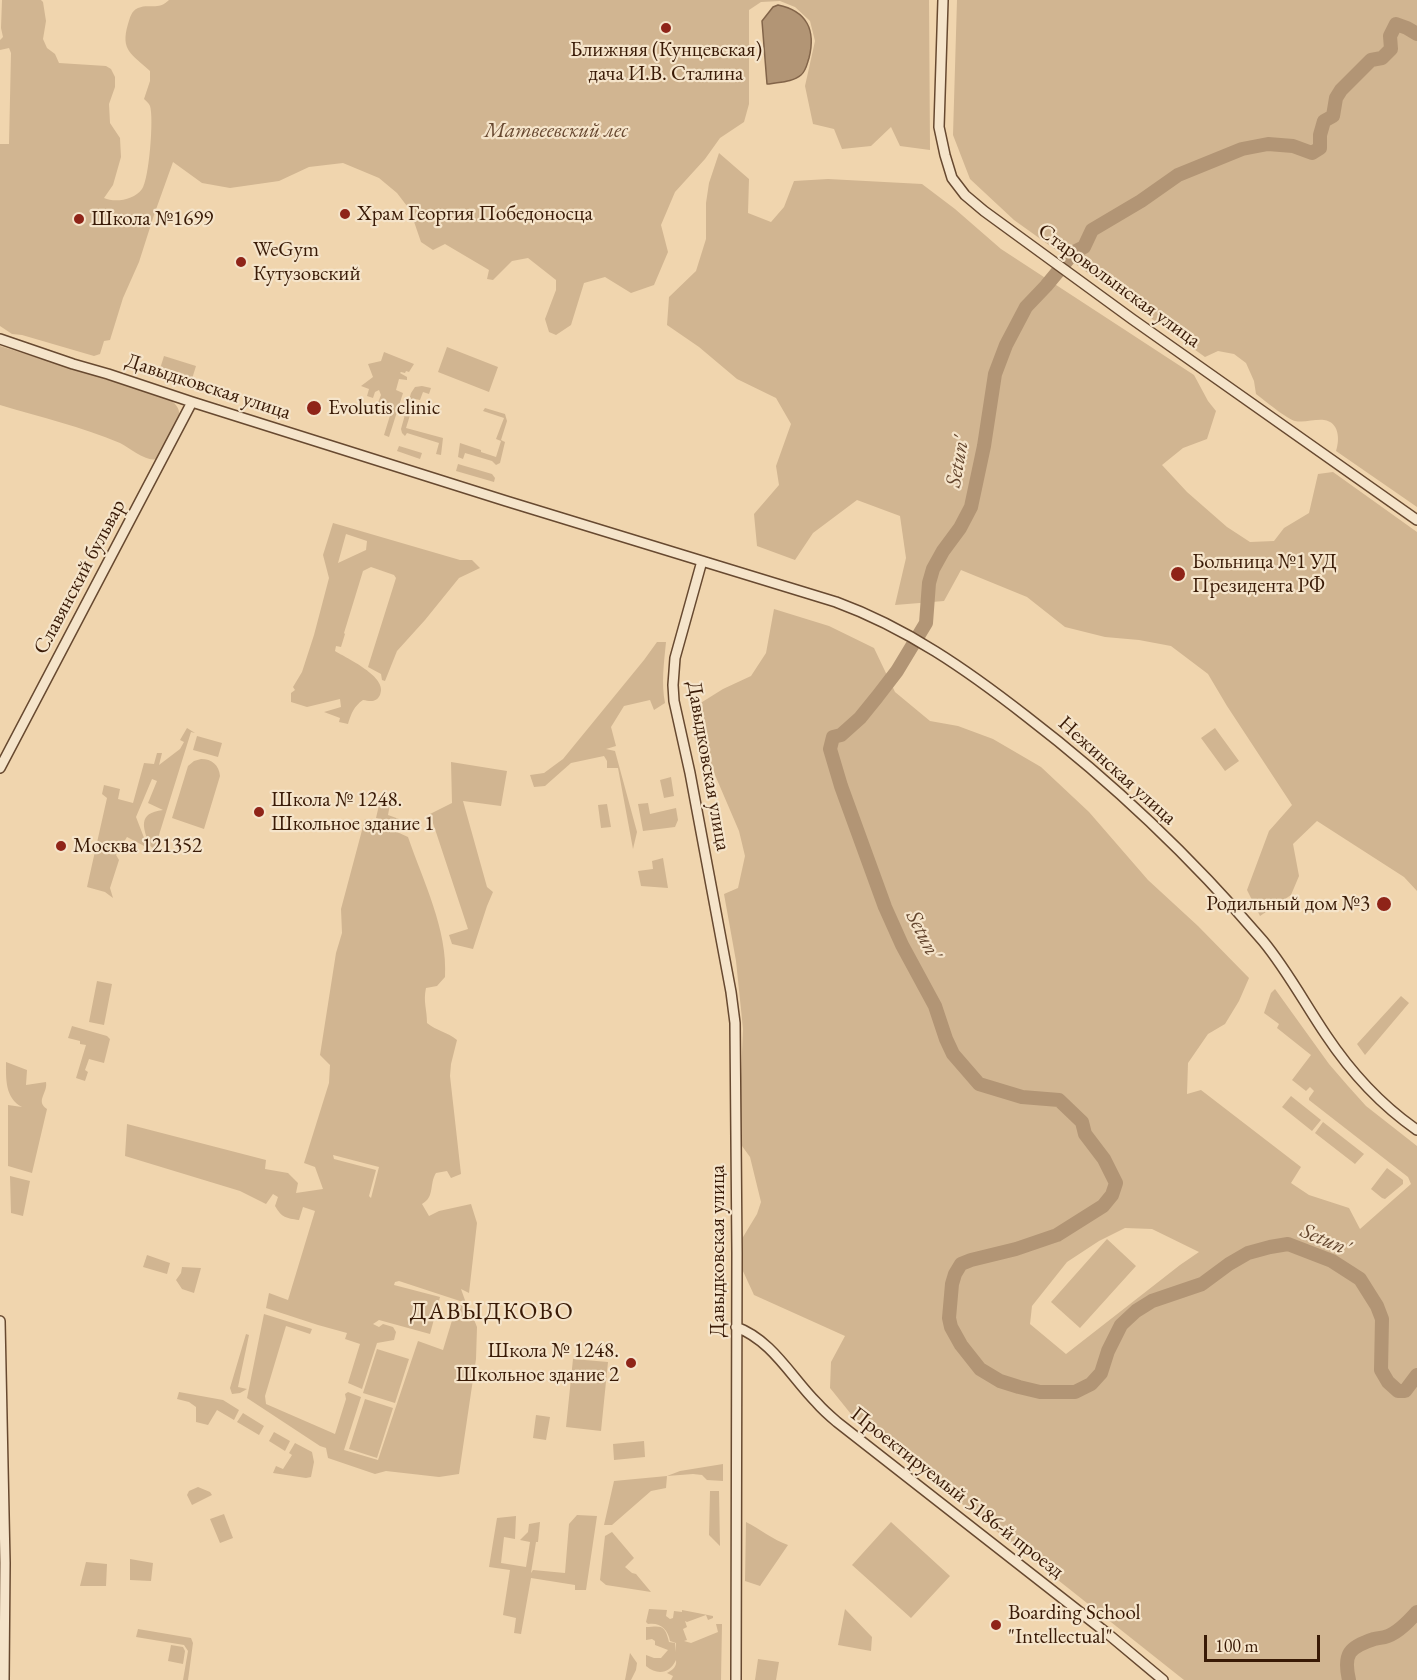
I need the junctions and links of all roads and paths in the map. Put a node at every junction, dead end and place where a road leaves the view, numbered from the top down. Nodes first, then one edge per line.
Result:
1 (943, 0) edge
2 (0, 339) edge
3 (192, 402) junction
4 (1417, 520) edge
5 (702, 561) junction
6 (0, 768) edge
7 (1417, 1130) edge
8 (0, 1321) edge
9 (736, 1327) junction
10 (6, 1679) edge
11 (736, 1680) edge
12 (1163, 1680) edge

1 - 4 street, Староволынская улица
2 - 3 street, Давыдковская улица
3 - 5 street, Давыдковская улица
3 - 6 street, Славянский бульвар
5 - 7 street, Нежинская улица
5 - 9 street, Давыдковская улица
8 - 10 street
9 - 11 street, Давыдковская улица
9 - 12 street, Проектируемый 5186-й проезд

